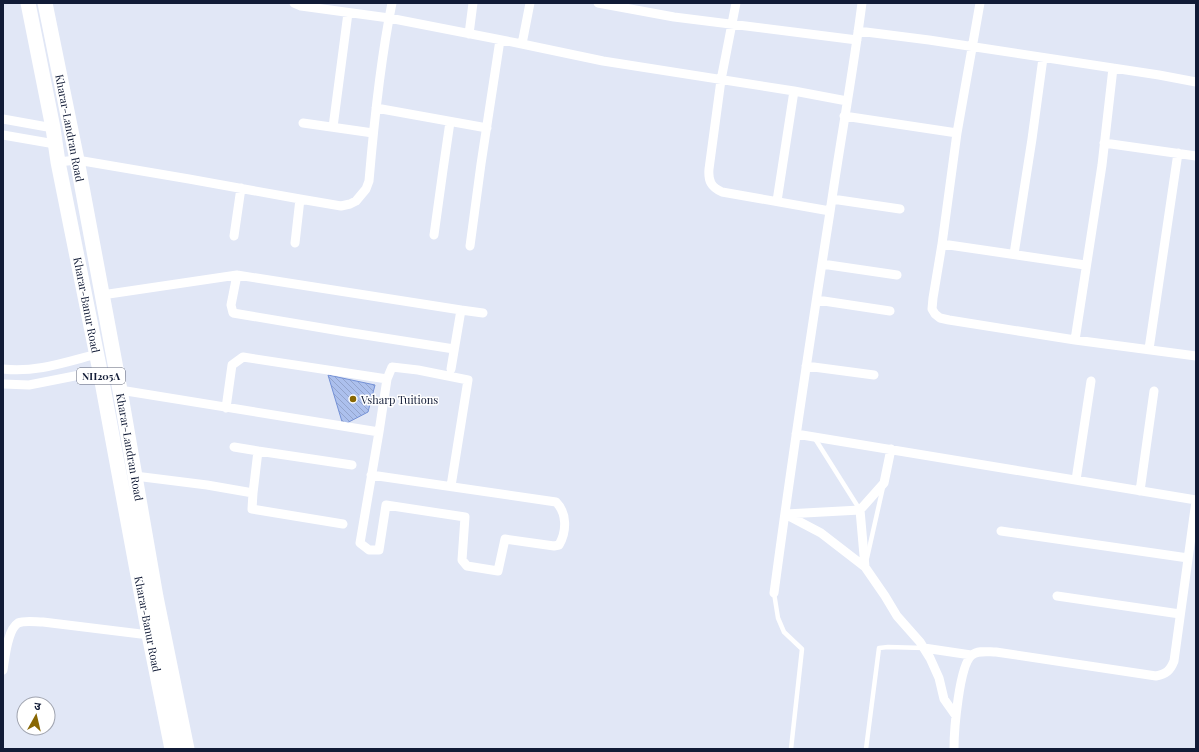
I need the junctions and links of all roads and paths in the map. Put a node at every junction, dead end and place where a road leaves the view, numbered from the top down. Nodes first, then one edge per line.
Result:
1 (28, 3) edge
2 (44, 3) edge
3 (294, 3) edge
4 (392, 3) edge
5 (473, 3) edge
6 (530, 3) edge
7 (598, 3) edge
8 (736, 3) edge
9 (862, 3) edge
10 (980, 3) edge
11 (348, 12) junction
12 (389, 18) junction
13 (732, 25) junction
14 (469, 34) junction
15 (858, 36) junction
16 (500, 40) junction
17 (522, 44) junction
18 (972, 47) junction
19 (1043, 58) junction
20 (1113, 68) junction
21 (721, 80) junction
22 (1196, 82) edge
23 (794, 92) junction
24 (847, 101) junction
25 (376, 108) junction
26 (844, 116) junction
27 (3, 119) edge
28 (450, 122) junction
29 (303, 123) dead end
30 (333, 127) junction
31 (53, 128) junction
32 (487, 128) junction
33 (373, 133) junction
34 (957, 133) junction
35 (3, 135) edge
36 (55, 144) junction
37 (1104, 144) junction
38 (1178, 153) junction
39 (1196, 156) edge
40 (77, 160) junction
41 (58, 162) junction
42 (241, 188) junction
43 (300, 199) junction
44 (832, 199) junction
45 (776, 201) junction
46 (900, 209) dead end
47 (830, 212) junction
48 (434, 235) dead end
49 (234, 236) dead end
50 (295, 243) dead end
51 (942, 244) junction
52 (470, 246) dead end
53 (1014, 254) junction
54 (822, 264) junction
55 (1085, 265) junction
56 (237, 275) junction
57 (897, 275) dead end
58 (102, 295) junction
59 (816, 300) junction
60 (460, 310) junction
61 (890, 311) dead end
62 (484, 313) dead end
63 (1075, 340) junction
64 (454, 349) junction
65 (1148, 349) junction
66 (97, 354) junction
67 (1196, 356) edge
68 (806, 366) junction
69 (451, 368) dead end
70 (3, 369) edge
71 (100, 370) junction
72 (874, 375) dead end
73 (387, 379) junction
74 (1091, 381) dead end
75 (3, 384) edge
76 (120, 390) junction
77 (1154, 391) dead end
78 (226, 408) junction
79 (379, 432) junction
80 (796, 434) junction
81 (814, 437) junction
82 (234, 447) dead end
83 (890, 449) junction
84 (258, 451) junction
85 (352, 465) dead end
86 (371, 475) junction
87 (135, 476) junction
88 (1076, 480) junction
89 (884, 483) junction
90 (451, 486) junction
91 (1140, 491) junction
92 (253, 493) junction
93 (1196, 501) edge
94 (860, 510) junction
95 (785, 514) junction
96 (343, 524) dead end
97 (1001, 530) dead end
98 (1188, 558) junction
99 (865, 567) junction
100 (774, 593) joint
101 (1057, 596) dead end
102 (1180, 614) junction
103 (149, 634) junction
104 (924, 648) junction
105 (971, 655) junction
106 (3, 670) edge
107 (956, 716) junction
108 (172, 749) edge
109 (188, 749) edge
110 (791, 749) edge
111 (866, 749) edge
112 (954, 749) edge

1 - 31 highway, Kharar-Banur Road / NH205A
2 - 40 highway, Kharar-Landran Road / NH205A
3 - 11 street
4 - 12 street
5 - 14 street
6 - 17 street
7 - 13 street
8 - 13 street
9 - 15 street
10 - 18 street
11 - 12 street
11 - 30 street
12 - 14 street
12 - 25 street
13 - 15 street
13 - 21 street
14 - 16 street
15 - 18 street
15 - 24 street
16 - 17 street
16 - 32 street
17 - 21 street
18 - 19 street
18 - 34 street
19 - 20 street
19 - 53 street
20 - 22 street
20 - 37 street
21 - 23 street
21 - 45 street
23 - 24 street
23 - 45 street
24 - 26 street
25 - 28 street
25 - 33 street
26 - 34 street
26 - 44 street
27 - 31 street
28 - 32 street
28 - 48 street
29 - 30 street
30 - 33 street
31 - 36 highway, Kharar-Banur Road / NH205A
32 - 52 street
33 - 43 street
34 - 51 street
35 - 36 street
36 - 41 highway, Kharar-Banur Road / NH205A
37 - 38 street
37 - 55 street
38 - 39 street
38 - 65 street
40 - 41 street
40 - 42 street
40 - 58 highway, Kharar-Landran Road / NH205A
41 - 66 highway, Kharar-Banur Road / NH205A
42 - 43 street
42 - 49 street
43 - 50 street
44 - 46 street
44 - 47 street
45 - 47 street
47 - 54 street
51 - 53 street
51 - 63 street
53 - 55 street
54 - 57 street
54 - 59 street
55 - 63 street
56 - 58 street
56 - 60 street
56 - 64 street
58 - 76 highway, Kharar-Landran Road / NH205A
59 - 61 street
59 - 68 street
60 - 62 street
60 - 64 street
63 - 65 street
64 - 69 street
65 - 67 street
66 - 70 street
66 - 71 highway, Kharar-Banur Road / NH205A
68 - 72 street
68 - 80 street
71 - 75 street
71 - 103 highway, Kharar-Banur Road / NH205A
73 - 78 street
73 - 79 street
73 - 90 street
74 - 88 street
76 - 78 street
76 - 87 highway, Kharar-Landran Road / NH205A
77 - 91 street
78 - 79 street
79 - 86 street
80 - 81 street
80 - 95 street
81 - 83 street
81 - 94 lane
82 - 84 street
83 - 88 street
83 - 89 street
84 - 85 street
84 - 92 street
86 - 90 street
86 - 90 street
87 - 92 street
87 - 109 highway, Kharar-Landran Road / NH205A
88 - 91 street
89 - 94 street
89 - 99 lane
91 - 93 street
92 - 96 street
93 - 98 street
94 - 95 street
94 - 99 street
95 - 99 street
95 - 100 street
97 - 98 street
98 - 102 street
99 - 104 street
100 - 110 lane
101 - 102 street
102 - 105 street
103 - 106 street
103 - 108 highway, Kharar-Banur Road / NH205A
104 - 105 street
104 - 107 street
104 - 111 lane
105 - 107 street
107 - 112 street

